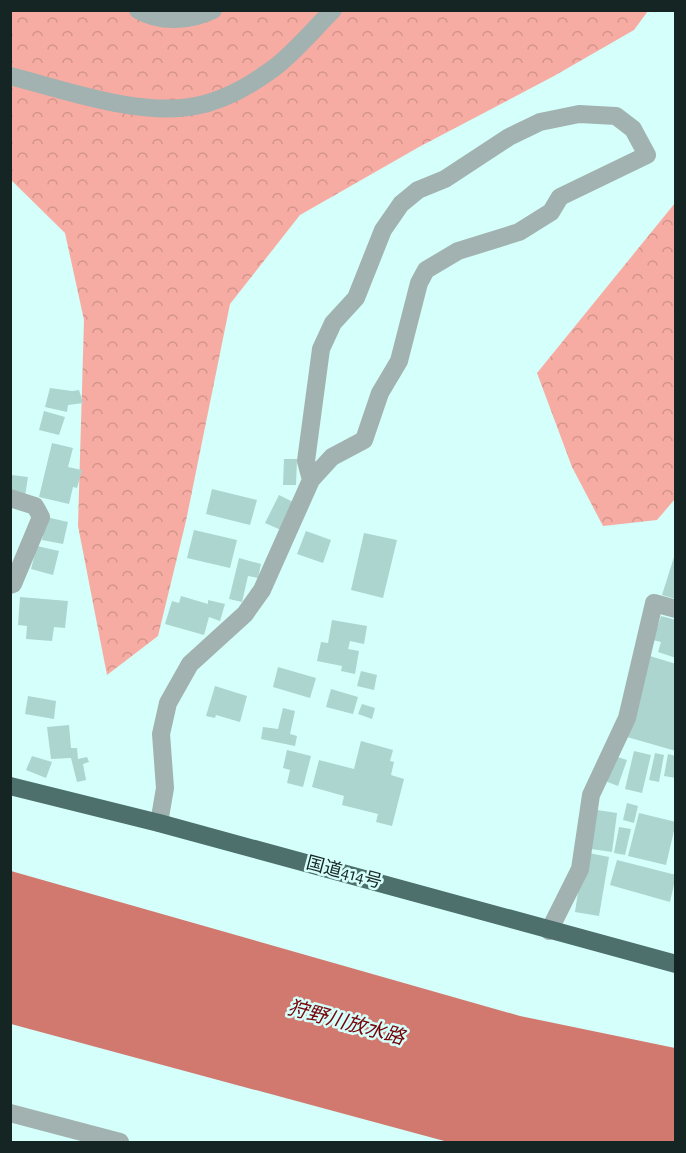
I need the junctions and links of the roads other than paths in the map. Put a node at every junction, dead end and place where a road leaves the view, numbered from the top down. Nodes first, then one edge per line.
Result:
1 (138, 10) edge
2 (213, 10) edge
3 (333, 10) edge
4 (10, 76) edge
5 (311, 480) junction
6 (10, 498) edge
7 (10, 585) edge
8 (675, 609) edge
9 (10, 786) edge
10 (159, 823) junction
11 (549, 931) junction
12 (675, 964) edge
13 (10, 1113) edge
14 (120, 1143) edge

1 - 2 street
3 - 4 street
5 - 5 street
5 - 10 street
6 - 7 street
8 - 11 street
9 - 10 highway, 国道414号
10 - 11 highway, 国道414号
11 - 12 highway, 国道414号
13 - 14 street

